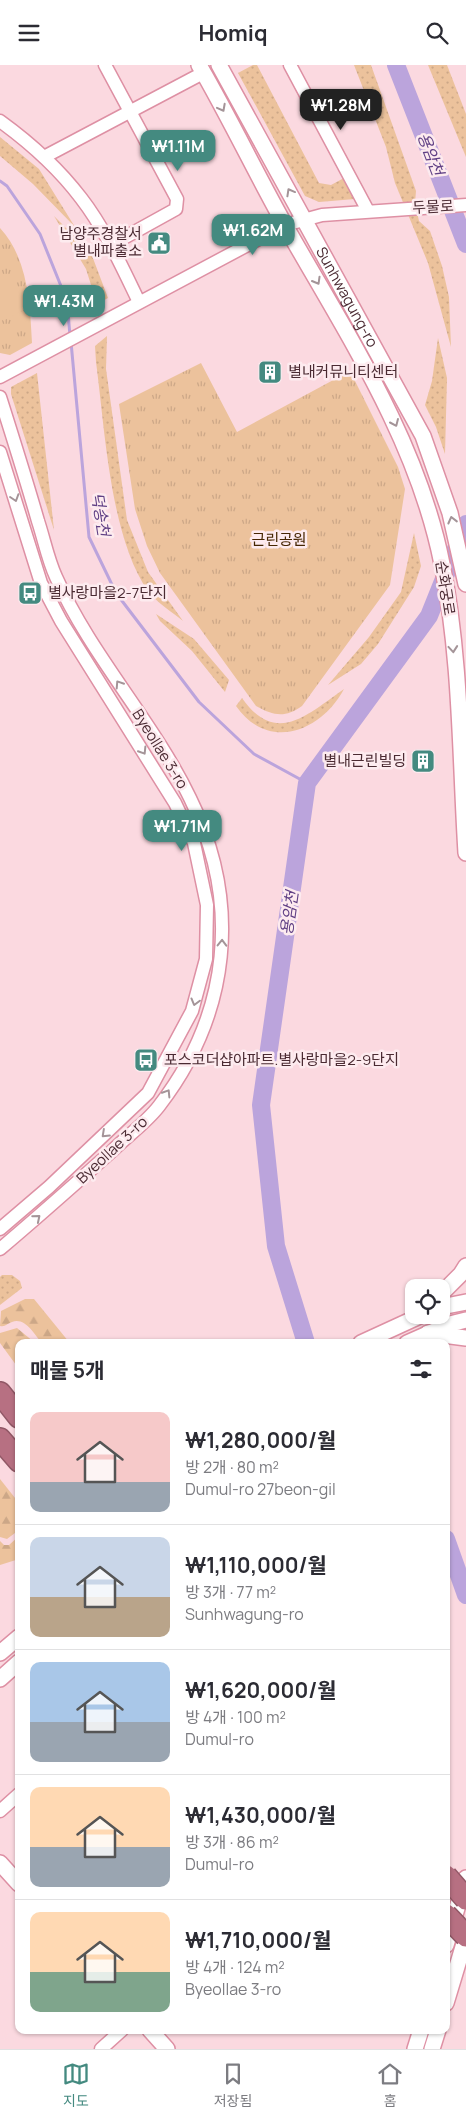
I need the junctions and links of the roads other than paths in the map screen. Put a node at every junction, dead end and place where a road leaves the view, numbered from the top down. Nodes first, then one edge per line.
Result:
1 (105, 65) edge
2 (219, 65) edge
3 (290, 65) edge
4 (201, 69) edge
5 (131, 111) junction
6 (0, 121) edge
7 (44, 157) junction
8 (466, 205) edge
9 (368, 211) junction
10 (305, 219) junction
11 (284, 225) junction
12 (111, 245) junction
13 (139, 302) junction
14 (0, 377) edge
15 (0, 397) edge
16 (429, 450) joint
17 (0, 452) edge
18 (424, 498) joint
19 (466, 585) edge
20 (466, 853) edge
21 (0, 1229) edge
22 (0, 1249) edge
23 (466, 1266) edge
24 (450, 1285) edge
25 (466, 1302) edge
26 (450, 1305) edge
27 (466, 1320) edge
28 (405, 1321) edge
29 (427, 1332) junction
30 (466, 1338) edge
31 (368, 1339) edge
32 (414, 1339) edge
33 (0, 1393) edge
34 (15, 1412) edge
35 (0, 1439) edge
36 (15, 1456) edge
37 (15, 1640) edge
38 (0, 1653) edge
39 (15, 1666) edge
40 (0, 1679) edge
41 (15, 1798) edge
42 (0, 1811) edge
43 (0, 1863) edge
44 (466, 1878) edge
45 (15, 1880) edge
46 (450, 1881) edge
47 (466, 1899) edge
48 (450, 1919) edge
49 (450, 1932) edge
50 (466, 1937) edge
51 (450, 1990) edge
52 (118, 2034) edge
53 (154, 2034) edge
54 (420, 2034) edge
55 (437, 2034) edge
56 (101, 2049) edge
57 (167, 2049) edge
58 (415, 2049) edge
59 (432, 2049) edge

1 - 5 street
10 -> 2 street, Sunhwagung-ro
3 - 9 street
4 - 5 street
4 -> 11 street, Sunhwagung-ro
5 - 7 street
5 - 12 street
6 - 7 street
7 - 12 street
8 - 9 street, 두물로
9 - 10 street, 두물로
10 - 11 street, 두물로
10 - 16 street, Sunhwagung-ro
11 - 13 street, 두물로
11 -> 18 street, Sunhwagung-ro
12 - 13 street
13 - 14 street, 두물로
22 -> 15 street, Byeollae 3-ro
19 -> 16 street, 순화궁로
17 -> 21 street, Byeollae 3-ro
18 -> 20 street, 순화궁로
23 - 24 street
25 - 26 street
27 - 29 street
28 - 31 street
29 - 30 street
29 - 32 street
33 - 34 highway
35 - 36 highway
37 - 38 street
39 - 40 street
41 - 42 street
43 - 45 street
44 - 49 street
46 - 47 highway, bridge
48 - 50 highway, bridge
50 - 51 street
52 - 56 street
53 - 57 street
54 - 58 street
55 - 59 street

